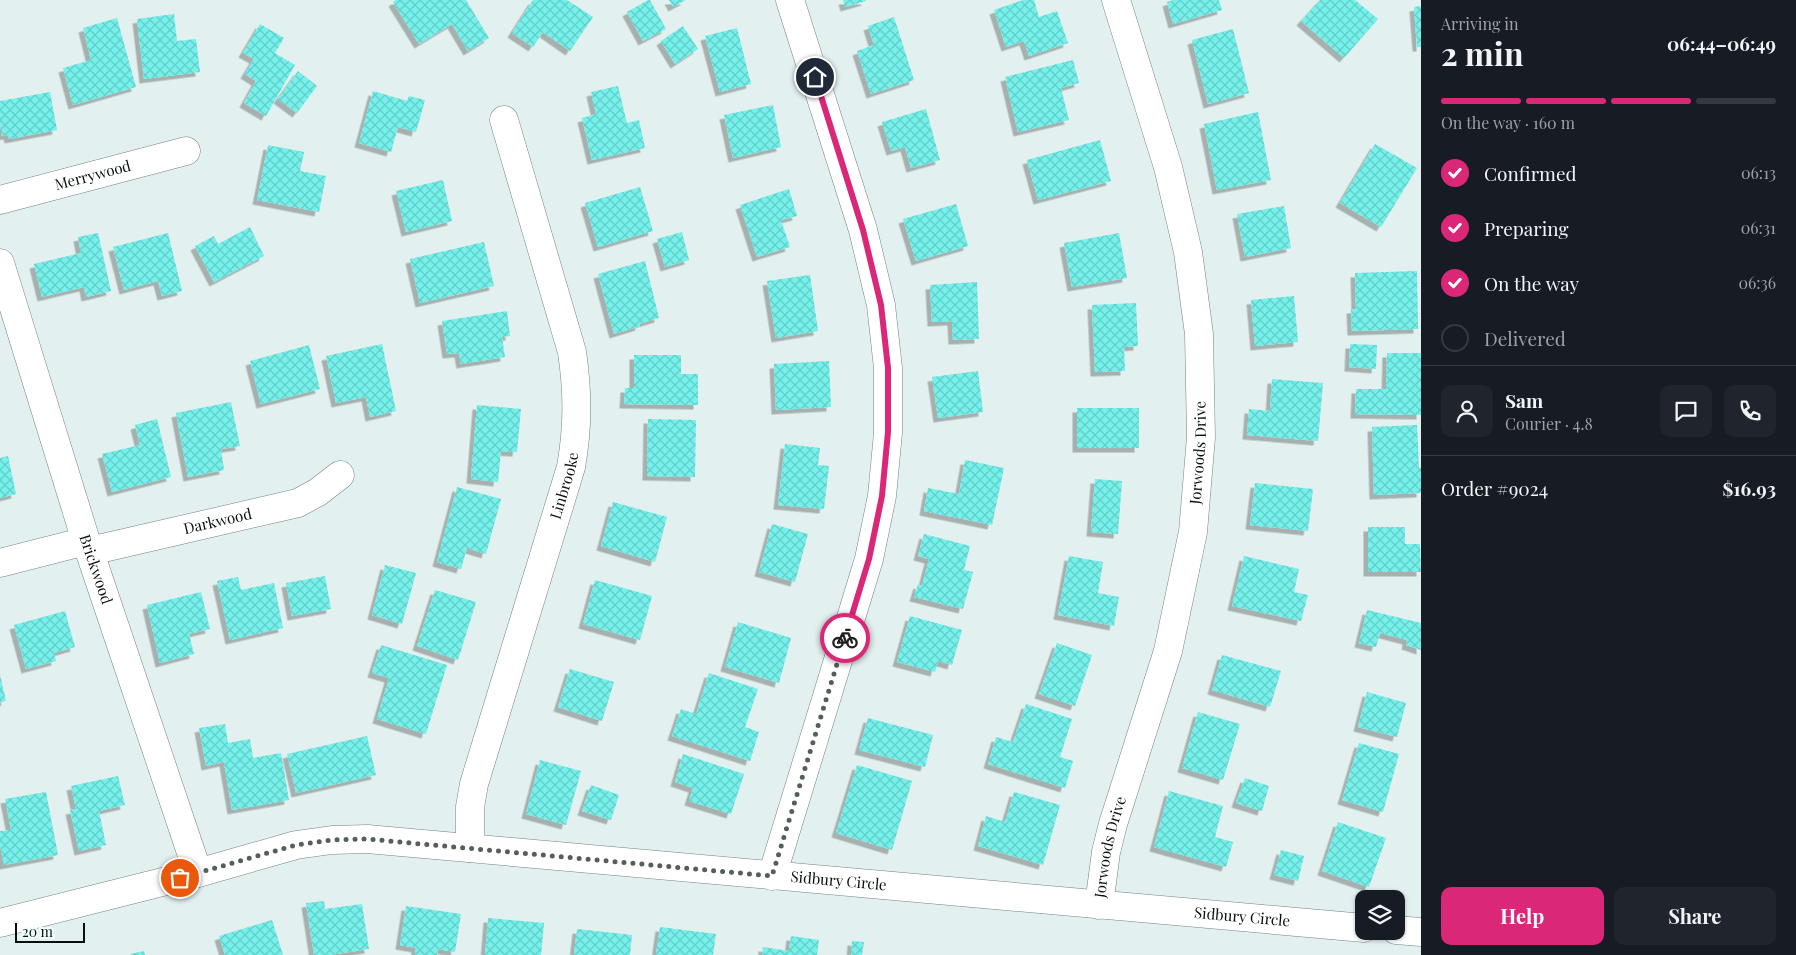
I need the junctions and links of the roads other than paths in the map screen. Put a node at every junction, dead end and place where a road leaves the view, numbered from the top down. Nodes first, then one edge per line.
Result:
1 (790, 0) edge
2 (1116, 0) edge
3 (504, 120) dead end
4 (186, 151) dead end
5 (0, 200) edge
6 (0, 263) edge
7 (340, 475) dead end
8 (88, 546) junction
9 (0, 563) edge
10 (470, 848) junction
11 (198, 873) junction
12 (772, 876) junction
13 (1098, 905) junction
14 (0, 922) edge
15 (1355, 927) edge

1 - 12 street
2 - 13 street, Jorwoods Drive
3 - 10 street, Linbrooke
4 - 5 street, Merrywood
6 - 8 street, Brickwood
7 - 8 street, Darkwood
8 - 9 street, Darkwood
8 - 11 street, Brickwood
10 - 11 street, Sidbury Circle
10 - 12 street, Sidbury Circle
11 - 14 street, Sidbury Circle
12 - 13 street, Sidbury Circle
13 - 15 street, Sidbury Circle

